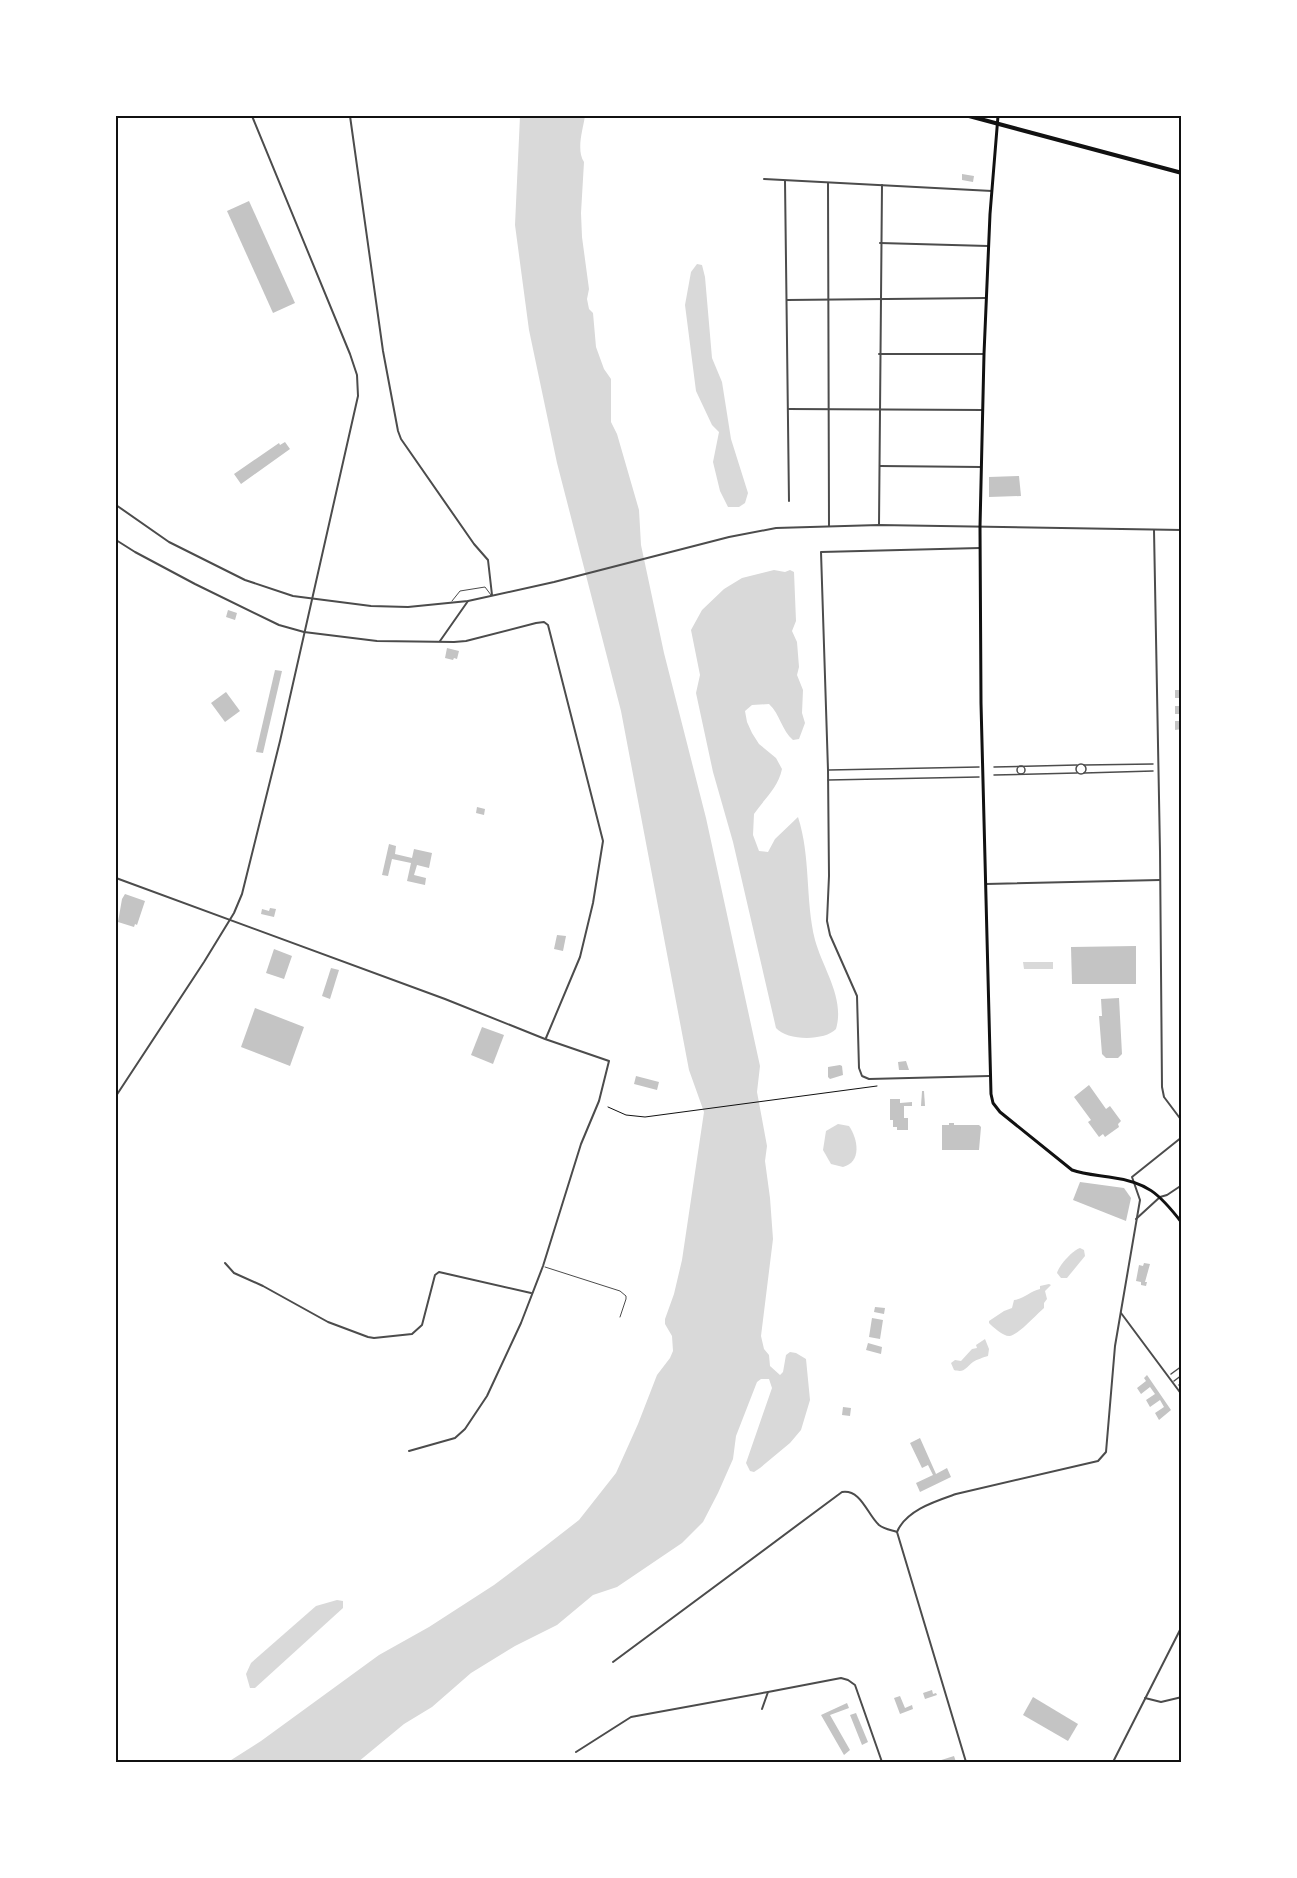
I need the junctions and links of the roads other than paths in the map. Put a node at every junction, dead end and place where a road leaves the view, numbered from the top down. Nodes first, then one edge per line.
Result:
1 (252, 116) edge
2 (350, 116) edge
3 (969, 116) edge
4 (998, 116) edge
5 (997, 122) junction
6 (1182, 173) edge
7 (764, 179) dead end
8 (786, 181) junction
9 (828, 183) junction
10 (882, 185) junction
11 (992, 191) junction
12 (880, 243) junction
13 (989, 246) junction
14 (987, 298) junction
15 (788, 300) junction
16 (830, 300) junction
17 (880, 300) junction
18 (879, 354) junction
19 (984, 354) junction
20 (788, 409) junction
21 (829, 409) junction
22 (880, 410) junction
23 (983, 410) junction
24 (880, 466) junction
25 (981, 467) junction
26 (789, 501) dead end
27 (116, 505) edge
28 (829, 525) junction
29 (879, 525) junction
30 (980, 527) junction
31 (1154, 530) junction
32 (1182, 530) edge
33 (116, 540) edge
34 (981, 548) junction
35 (492, 596) junction
36 (311, 598) junction
37 (468, 601) junction
38 (450, 603) junction
39 (304, 632) junction
40 (443, 635) junction
41 (440, 640) junction
42 (452, 642) junction
43 (1153, 764) dead end
44 (1077, 765) junction
45 (1084, 765) junction
46 (1022, 766) junction
47 (979, 767) dead end
48 (994, 767) dead end
49 (828, 770) junction
50 (1153, 771) dead end
51 (1077, 773) junction
52 (1084, 773) junction
53 (1022, 774) junction
54 (994, 775) dead end
55 (979, 777) dead end
56 (827, 780) junction
57 (116, 878) edge
58 (1160, 880) junction
59 (985, 885) junction
60 (230, 919) junction
61 (545, 1039) junction
62 (989, 1077) junction
63 (116, 1096) edge
64 (1182, 1121) edge
65 (1182, 1137) edge
66 (1132, 1180) junction
67 (1182, 1185) edge
68 (1160, 1197) junction
69 (1136, 1219) junction
70 (1182, 1223) edge
71 (225, 1263) dead end
72 (543, 1266) junction
73 (531, 1293) junction
74 (1120, 1312) junction
75 (620, 1317) dead end
76 (1182, 1366) edge
77 (1171, 1374) dead end
78 (1182, 1376) edge
79 (1174, 1381) dead end
80 (1182, 1395) edge
81 (409, 1450) dead end
82 (897, 1532) junction
83 (1182, 1626) edge
84 (613, 1662) dead end
85 (768, 1692) junction
86 (1182, 1697) edge
87 (1145, 1698) junction
88 (762, 1708) dead end
89 (576, 1752) dead end
90 (882, 1762) edge
91 (966, 1762) edge
92 (1113, 1762) edge

1 - 36 street
2 - 35 street
3 - 5 highway
4 - 5 main road
5 - 6 highway
5 - 11 main road
7 - 8 street
8 - 9 street
8 - 15 street
9 - 10 street
9 - 16 street
10 - 11 street
10 - 12 street
11 - 13 main road
12 - 13 street
12 - 17 street
13 - 14 main road
14 - 17 street
14 - 19 main road
15 - 16 street
15 - 20 street
16 - 17 street
16 - 21 street
17 - 18 street
18 - 19 street
18 - 22 street
19 - 23 main road
20 - 21 street
20 - 26 street
21 - 22 street
21 - 28 street
22 - 23 street
22 - 24 street
23 - 25 main road
24 - 25 street
24 - 29 street
25 - 30 main road
27 - 36 street
28 - 29 street
28 - 35 street
29 - 30 street
30 - 31 street
30 - 34 main road
31 - 32 street
31 - 58 street
33 - 39 street
34 - 49 street
34 - 59 main road
35 - 37 street
35 - 38 lane
36 - 38 street
36 - 39 street
37 - 38 street
37 - 40 street
39 - 41 street
39 - 60 street
40 - 41 street
40 - 42 street
41 - 42 street
42 - 61 street
43 - 45 street
44 - 45 street
44 - 46 street
44 - 51 street
45 - 52 street
46 - 48 street
46 - 53 street
46 - 53 street
47 - 49 street
49 - 56 street
50 - 52 street
51 - 52 street
51 - 53 street
53 - 54 street
55 - 56 street
56 - 62 street
57 - 60 street
58 - 59 street
58 - 64 street
59 - 62 main road
60 - 61 street
60 - 63 street
61 - 72 street
62 - 66 main road
65 - 66 street
66 - 68 main road
66 - 69 street
67 - 68 street
68 - 69 street
68 - 70 main road
69 - 74 street
71 - 73 street
72 - 73 street
72 - 75 lane
73 - 81 street
74 - 80 street
74 - 82 street
76 - 77 street
78 - 79 street
82 - 84 street
82 - 91 street
83 - 87 street
85 - 88 street
85 - 89 street
85 - 90 street
86 - 87 street
87 - 92 street

